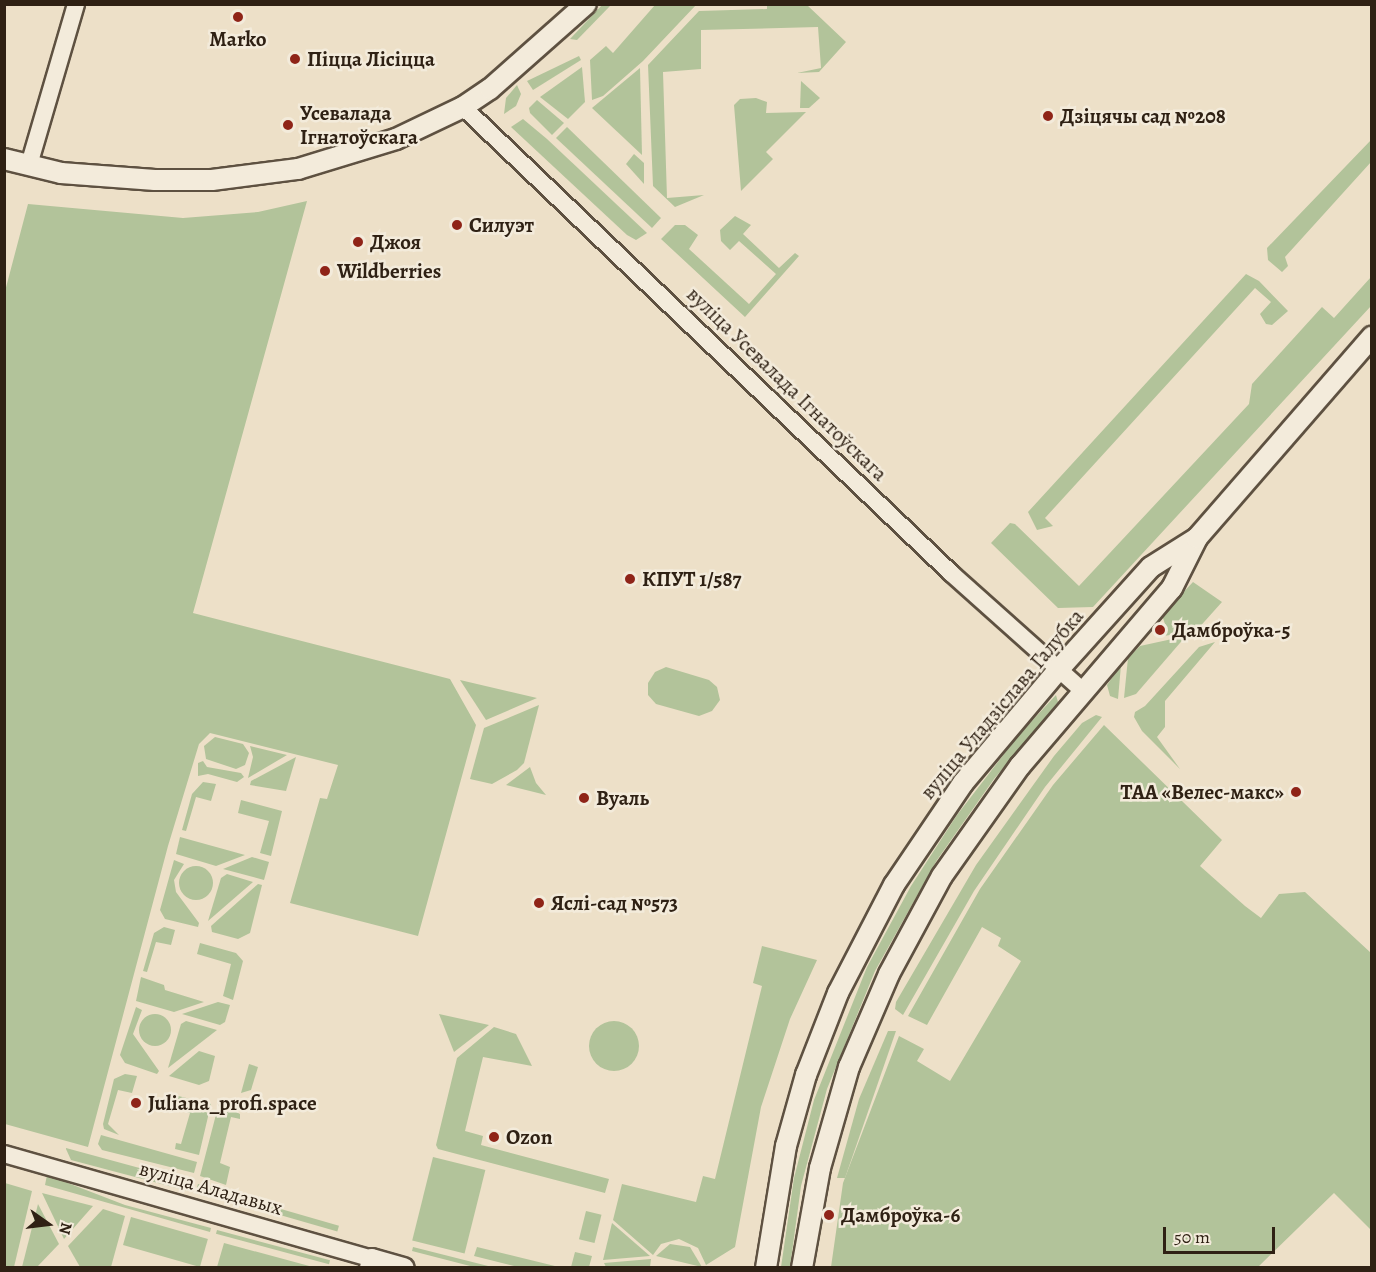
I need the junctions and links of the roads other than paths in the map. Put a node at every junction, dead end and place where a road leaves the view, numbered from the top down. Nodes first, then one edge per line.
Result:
1 (76, 4) edge
2 (586, 4) edge
3 (463, 107) junction
4 (4, 159) edge
5 (29, 165) junction
6 (1371, 337) edge
7 (1197, 538) junction
8 (1059, 669) junction
9 (1083, 691) junction
10 (4, 1154) edge
11 (371, 1263) edge
12 (404, 1268) edge
13 (766, 1268) edge
14 (802, 1268) edge

1 - 5 street
2 - 3 main road
3 - 5 main road
3 - 8 street, вуліца Усевалада Ігнатоўскага
4 - 5 main road
6 - 7 main road, вуліца Уладзіслава Галубка
7 - 8 main road, вуліца Уладзіслава Галубка
7 - 9 main road, вуліца Уладзіслава Галубка
8 - 9 street, вуліца Усевалада Ігнатоўскага
8 - 13 main road, вуліца Уладзіслава Галубка
9 - 14 main road, вуліца Уладзіслава Галубка
10 - 11 street, вуліца Аладавых
11 - 12 main road, вуліца Аладавых

